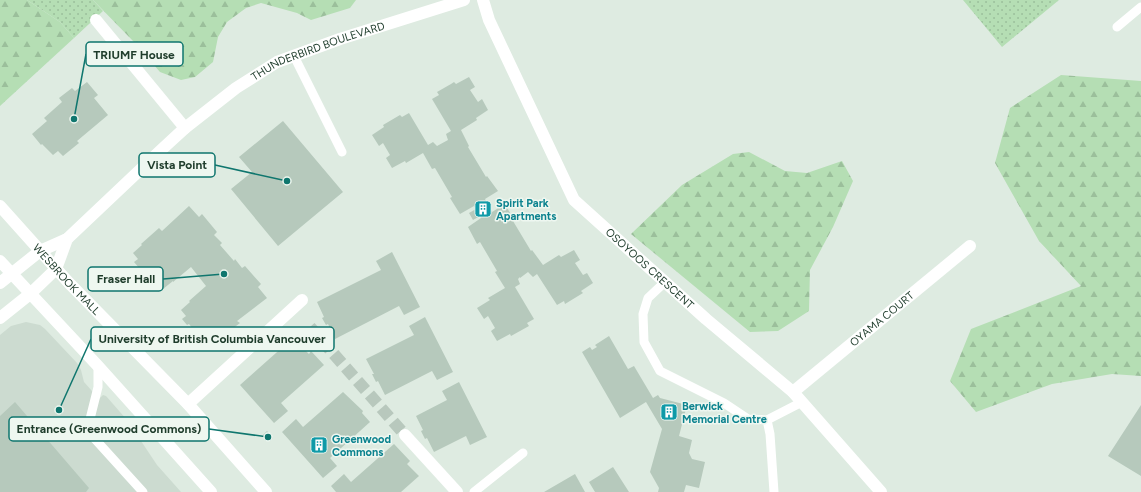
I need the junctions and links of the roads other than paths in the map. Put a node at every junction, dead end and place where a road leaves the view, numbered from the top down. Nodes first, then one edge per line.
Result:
1 (464, 0) edge
2 (483, 0) edge
3 (1141, 8) edge
4 (96, 20) dead end
5 (1117, 28) dead end
6 (294, 56) junction
7 (185, 128) junction
8 (342, 152) dead end
9 (0, 206) edge
10 (67, 239) junction
11 (970, 246) dead end
12 (40, 251) junction
13 (0, 261) edge
14 (56, 269) junction
15 (11, 274) junction
16 (665, 282) junction
17 (0, 283) edge
18 (30, 294) junction
19 (302, 300) dead end
20 (0, 318) edge
21 (98, 366) junction
22 (793, 392) junction
23 (802, 402) junction
24 (188, 404) junction
25 (767, 420) junction
26 (405, 435) tunnel mouth
27 (523, 453) dead end
28 (142, 492) edge
29 (211, 492) edge
30 (266, 492) edge
31 (457, 492) edge
32 (474, 492) edge
33 (774, 492) edge
34 (881, 492) edge

1 - 6 street, THUNDERBIRD BOULEVARD
2 - 16 street, OSOYOOS CRESCENT
3 - 5 lane
4 - 7 street
6 - 7 street, THUNDERBIRD BOULEVARD
6 - 8 lane
7 - 10 street, THUNDERBIRD BOULEVARD
9 - 12 street, WESBROOK MALL
10 - 12 street, THUNDERBIRD BOULEVARD
10 - 14 street, THUNDERBIRD BOULEVARD
11 - 22 street, OYAMA COURT
12 - 14 street, WESBROOK MALL
12 - 15 street, THUNDERBIRD BOULEVARD
13 - 15 street
14 - 18 street, THUNDERBIRD BOULEVARD
14 - 24 street, WESBROOK MALL
15 - 17 street, THUNDERBIRD BOULEVARD
15 - 18 street
16 - 22 street, OSOYOOS CRESCENT
16 - 25 lane
18 - 20 street, THUNDERBIRD BOULEVARD
18 - 21 street
19 - 24 street
21 - 28 lane
21 - 29 street
22 - 23 street, OSOYOOS CRESCENT
23 - 25 lane
23 - 34 street, OSOYOOS CRESCENT
24 - 30 street, WESBROOK MALL
25 - 33 lane
26 - 31 street
27 - 32 lane

